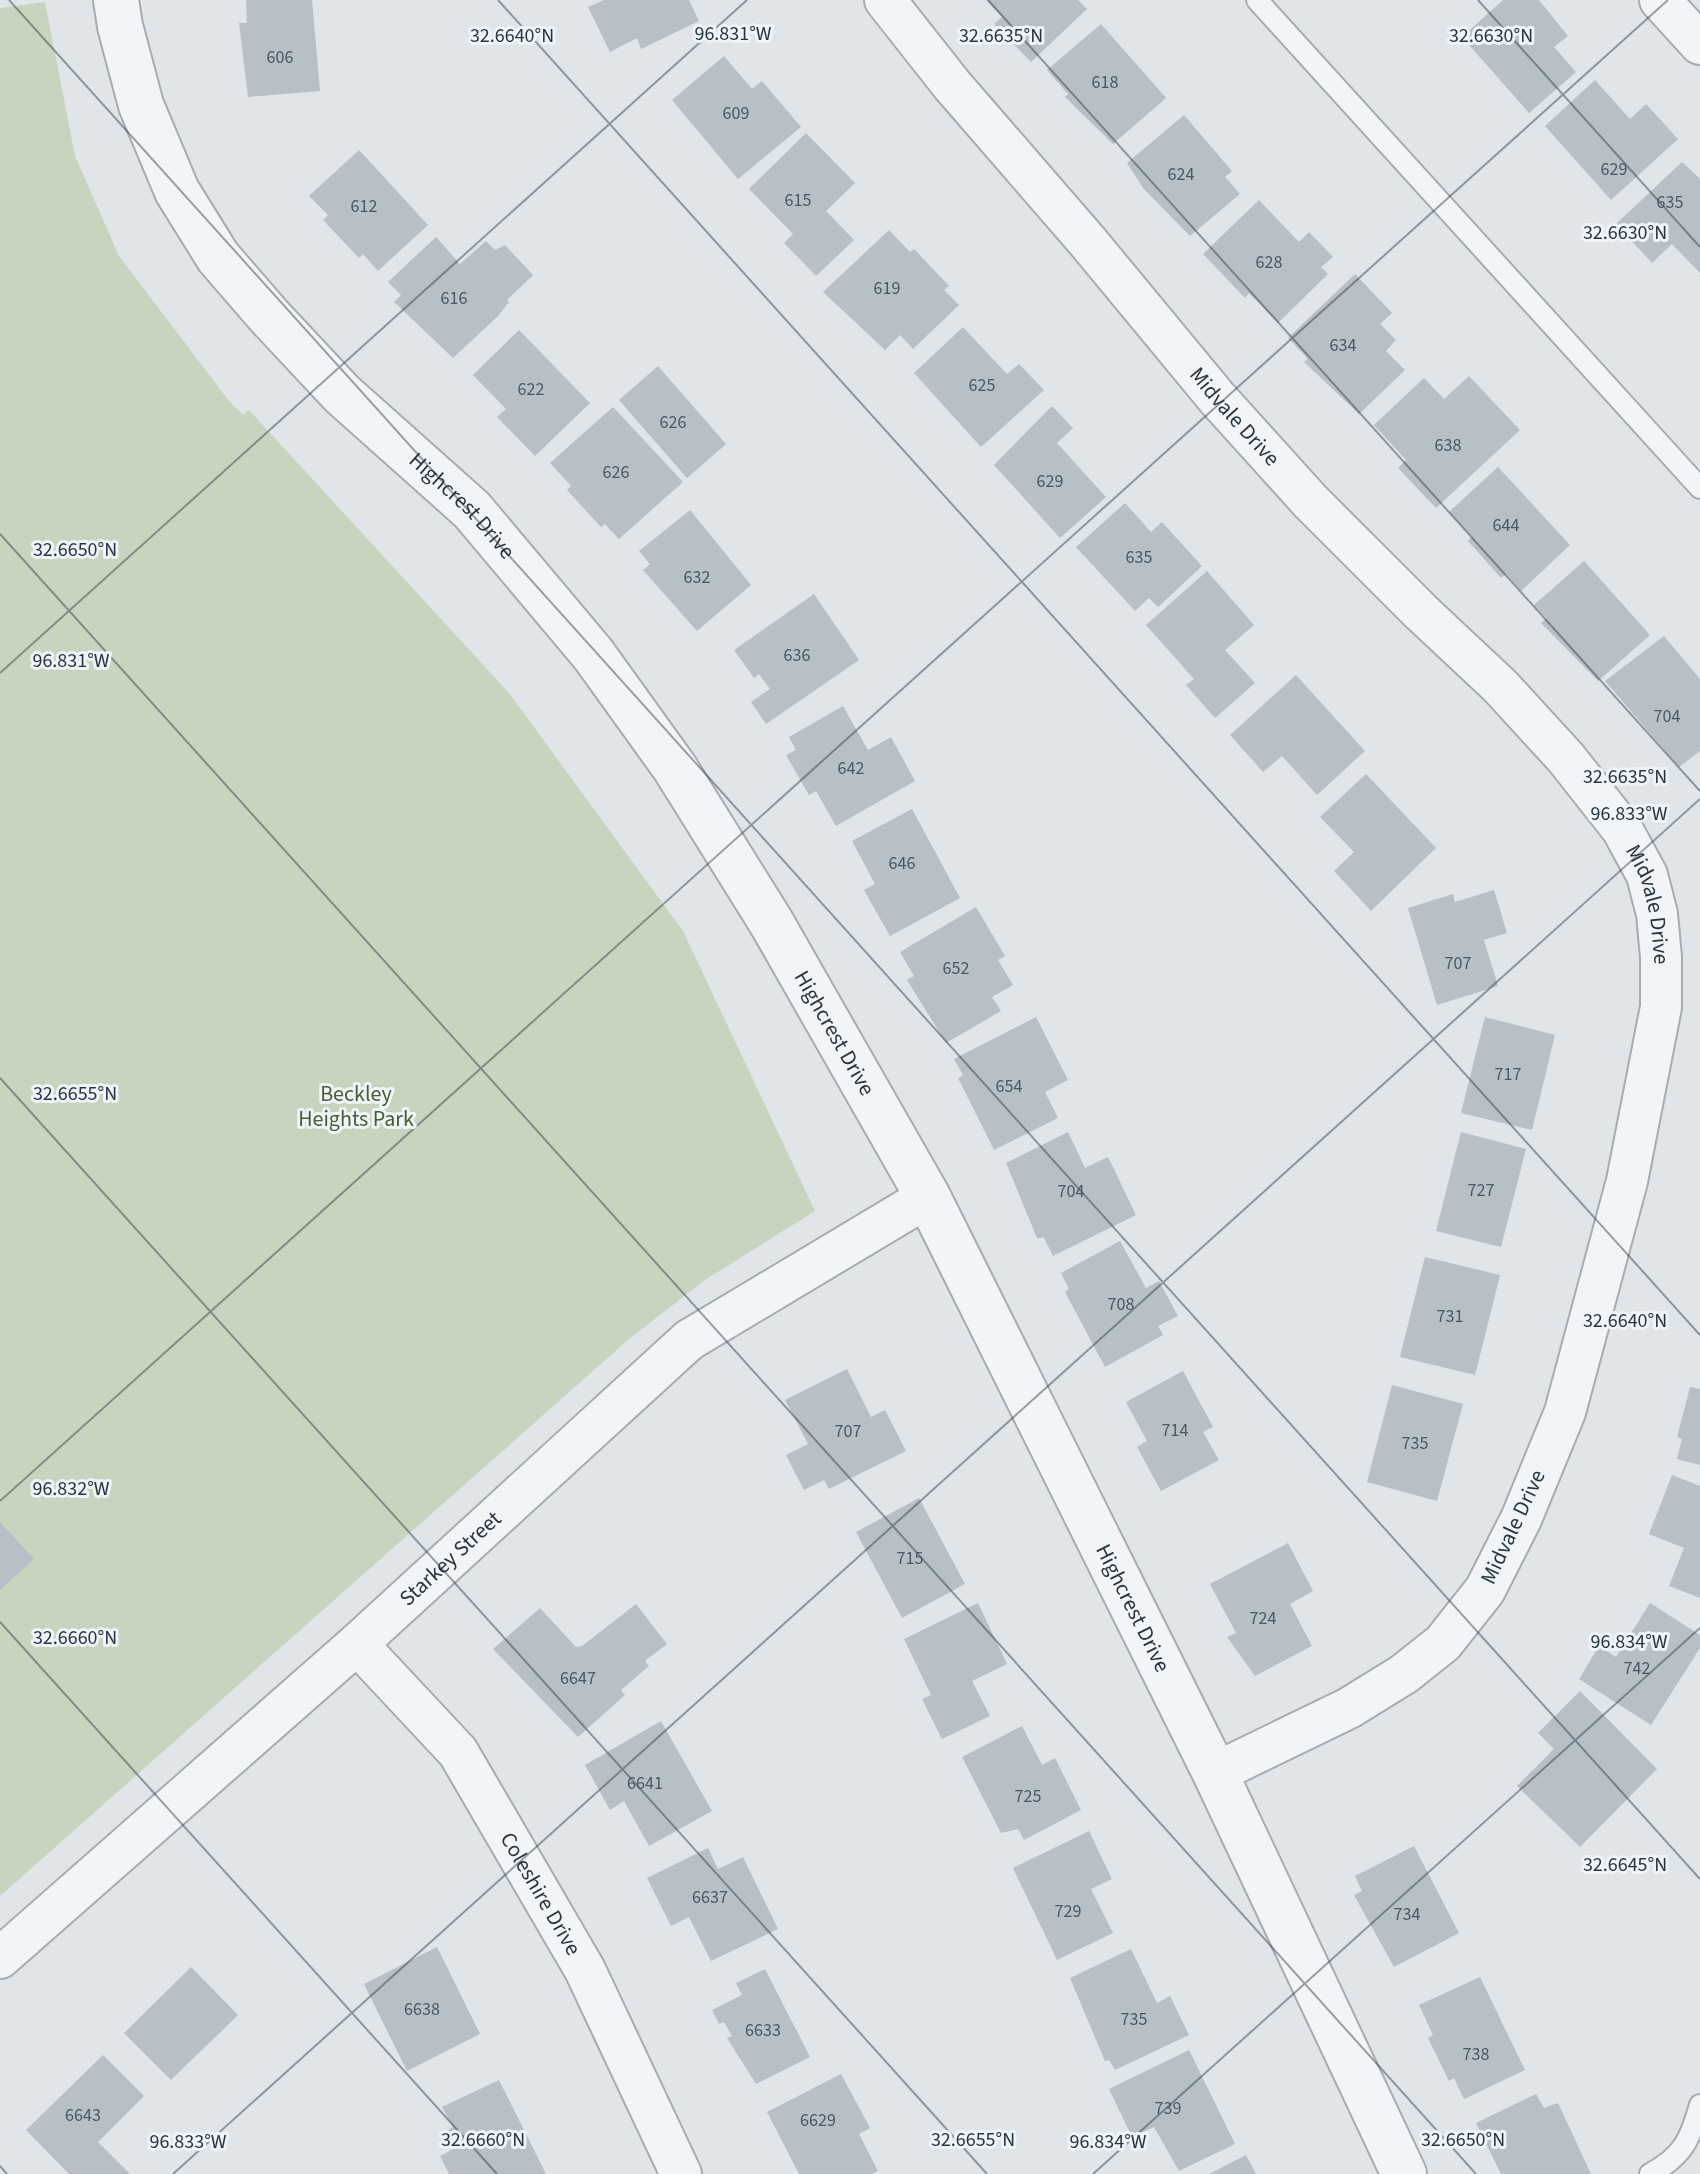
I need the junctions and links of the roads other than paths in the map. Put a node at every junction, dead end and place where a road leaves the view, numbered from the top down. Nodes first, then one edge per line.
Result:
1 (116, 0) edge
2 (885, 0) edge
3 (1257, 0) edge
4 (1660, 0) edge
5 (1700, 44) edge
6 (1700, 488) edge
7 (928, 1197) junction
8 (357, 1644) junction
9 (1215, 1773) junction
10 (0, 1958) edge
11 (1700, 2105) edge
12 (681, 2174) edge
13 (1404, 2174) edge
14 (1650, 2174) edge

1 - 7 street, Highcrest Drive
2 - 9 street, Midvale Drive
3 - 6 lane
4 - 5 street
7 - 8 street, Starkey Street
7 - 9 street, Highcrest Drive
8 - 10 street, Starkey Street
8 - 12 street, Coleshire Drive
9 - 13 street, Highcrest Drive
11 - 14 lane

